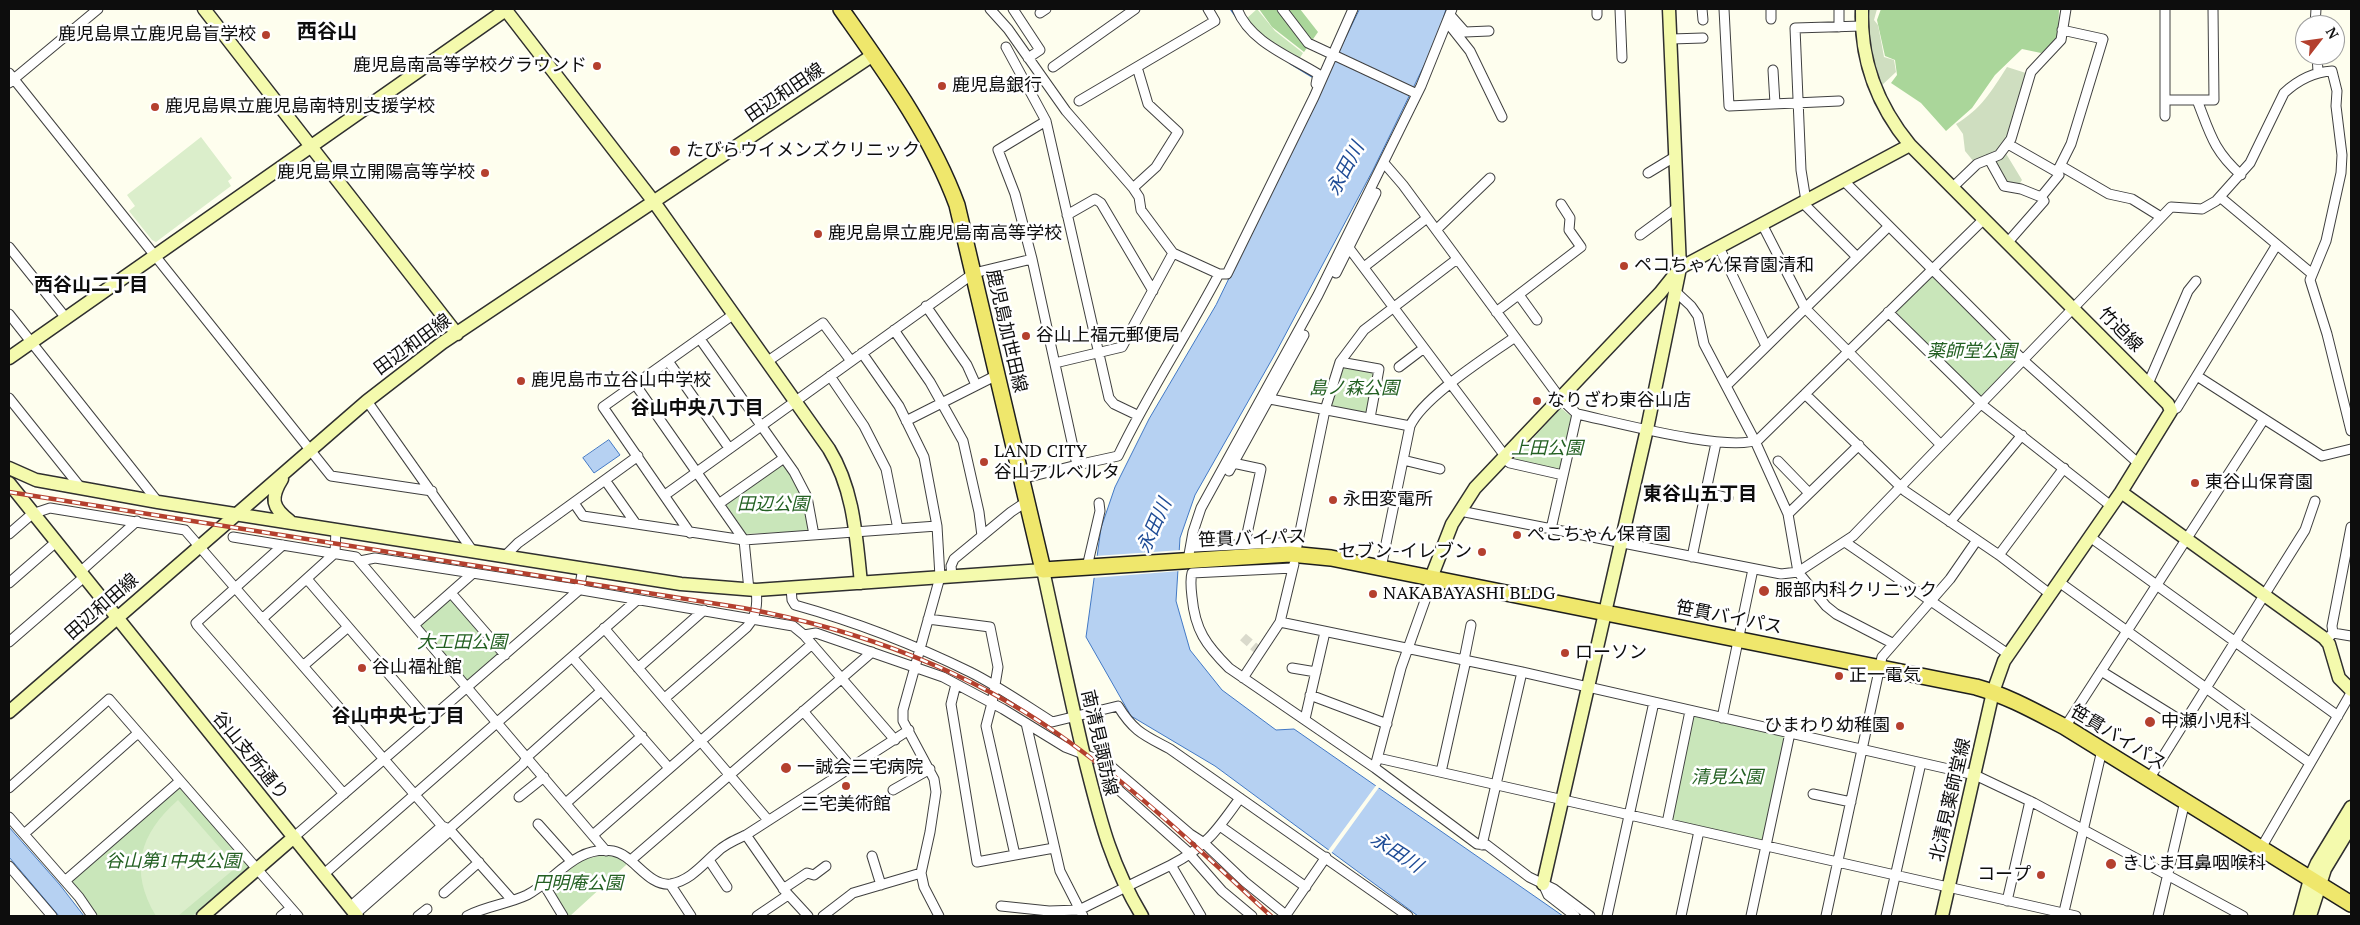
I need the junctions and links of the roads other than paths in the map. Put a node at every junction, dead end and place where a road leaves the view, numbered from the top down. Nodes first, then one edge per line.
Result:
1 (98, 9) edge
2 (204, 9) edge
3 (506, 9) edge
4 (841, 9) edge
5 (990, 9) edge
6 (1013, 9) edge
7 (1135, 9) edge
8 (1208, 9) edge
9 (1237, 9) edge
10 (1282, 9) edge
11 (1353, 9) edge
12 (1620, 9) edge
13 (1669, 9) edge
14 (1702, 9) edge
15 (1724, 9) edge
16 (1771, 9) edge
17 (1839, 9) edge
18 (1862, 9) edge
19 (2066, 9) edge
20 (2165, 9) edge
21 (2213, 9) edge
22 (1450, 15) edge
23 (1771, 19) dead end
24 (1703, 20) dead end
25 (1862, 26) junction
26 (1839, 27) junction
27 (2062, 30) junction
28 (1489, 31) dead end
29 (1703, 38) dead end
30 (1671, 39) junction
31 (1006, 47) dead end
32 (873, 55) junction
33 (1333, 55) junction
34 (1028, 58) junction
35 (1622, 58) dead end
36 (2318, 65) edge
37 (1053, 67) dead end
38 (1137, 67) junction
39 (1773, 70) dead end
40 (2318, 72) junction
41 (10, 78) edge
42 (1417, 94) junction
43 (1314, 96) junction
44 (1839, 100) dead end
45 (2165, 100) junction
46 (2196, 100) junction
47 (1079, 101) dead end
48 (1798, 102) junction
49 (1775, 104) junction
50 (2165, 116) dead end
51 (1502, 117) dead end
52 (1046, 121) junction
53 (2008, 144) junction
54 (1910, 145) junction
55 (311, 146) junction
56 (1676, 156) junction
57 (1989, 159) junction
58 (1386, 165) junction
59 (2059, 169) junction
60 (1648, 173) dead end
61 (2241, 175) junction
62 (1490, 178) dead end
63 (1844, 181) junction
64 (1953, 187) junction
65 (1133, 188) junction
66 (2041, 196) junction
67 (2220, 197) junction
68 (654, 202) junction
69 (1804, 202) junction
70 (1561, 204) dead end
71 (1678, 209) junction
72 (1068, 215) junction
73 (2161, 217) junction
74 (1427, 218) junction
75 (1984, 219) junction
76 (1762, 224) junction
77 (1889, 226) junction
78 (1436, 230) junction
79 (1640, 235) dead end
80 (2008, 242) junction
81 (2276, 246) junction
82 (9, 247) edge
83 (1719, 247) junction
84 (1349, 248) junction
85 (1173, 253) junction
86 (155, 256) junction
87 (1857, 257) junction
88 (1457, 259) junction
89 (1032, 260) junction
90 (1364, 267) junction
91 (1680, 268) junction
92 (1932, 270) junction
93 (974, 273) junction
94 (2311, 273) junction
95 (1219, 274) junction
96 (2196, 281) dead end
97 (1152, 291) junction
98 (1676, 292) junction
99 (1519, 295) junction
100 (926, 306) junction
101 (1394, 307) junction
102 (2072, 307) junction
103 (1805, 308) junction
104 (1496, 312) junction
105 (1888, 312) junction
106 (9, 314) edge
107 (734, 314) junction
108 (66, 318) junction
109 (1537, 320) dead end
110 (894, 330) junction
111 (458, 334) junction
112 (1515, 337) junction
113 (700, 339) junction
114 (32, 342) junction
115 (1766, 346) junction
116 (1424, 348) junction
117 (1098, 352) junction
118 (1848, 352) junction
119 (862, 353) junction
120 (9, 358) edge
121 (2022, 359) junction
122 (668, 361) junction
123 (851, 361) junction
124 (768, 362) junction
125 (1340, 362) junction
126 (1054, 363) junction
127 (1399, 367) dead end
128 (996, 375) junction
129 (830, 376) junction
130 (2197, 376) junction
131 (635, 384) junction
132 (1451, 384) junction
133 (2148, 384) junction
134 (976, 385) junction
135 (1726, 385) junction
136 (1805, 394) junction
137 (9, 398) edge
138 (1560, 398) junction
139 (1270, 399) junction
140 (366, 401) junction
141 (796, 401) junction
142 (942, 403) junction
143 (1981, 403) junction
144 (1325, 410) junction
145 (2171, 411) junction
146 (1576, 414) junction
147 (1137, 415) junction
148 (1370, 418) junction
149 (2264, 419) junction
150 (906, 421) junction
151 (762, 426) junction
152 (1410, 426) junction
153 (1647, 429) junction
154 (2351, 431) edge
155 (2022, 435) junction
156 (1755, 441) junction
157 (1716, 443) junction
158 (1858, 445) junction
159 (1941, 445) junction
160 (728, 448) junction
161 (2351, 449) edge
162 (310, 450) junction
163 (638, 456) junction
164 (1504, 457) junction
165 (784, 458) junction
166 (1403, 460) junction
167 (1778, 461) dead end
168 (1233, 463) junction
169 (2139, 464) junction
170 (1077, 465) junction
171 (9, 468) edge
172 (2064, 468) junction
173 (1440, 469) dead end
174 (288, 470) junction
175 (697, 471) junction
176 (1563, 475) junction
177 (1021, 478) junction
178 (36, 480) junction
179 (605, 480) junction
180 (1900, 487) junction
181 (81, 488) junction
182 (432, 491) junction
183 (13, 492) edge
184 (1706, 492) junction
185 (2121, 492) junction
186 (1810, 493) junction
187 (665, 495) junction
188 (1728, 498) dead end
189 (2315, 501) dead end
190 (158, 502) junction
191 (1026, 502) junction
192 (574, 503) junction
193 (720, 503) junction
194 (1098, 503) dead end
195 (2111, 506) junction
196 (1460, 511) junction
197 (237, 513) junction
198 (32, 514) junction
199 (1788, 514) junction
200 (137, 521) junction
201 (292, 522) junction
202 (1950, 522) junction
203 (636, 524) junction
204 (937, 526) junction
205 (2351, 527) edge
206 (898, 529) junction
207 (1551, 529) junction
208 (336, 530) junction
209 (690, 532) junction
210 (856, 532) junction
211 (9, 534) edge
212 (814, 535) junction
213 (982, 536) junction
214 (233, 537) dead end
215 (2090, 537) junction
216 (744, 540) junction
217 (1977, 540) junction
218 (2187, 540) junction
219 (56, 542) junction
220 (1845, 542) junction
221 (1245, 543) junction
222 (1621, 543) junction
223 (283, 545) junction
224 (199, 546) junction
225 (472, 550) junction
226 (335, 553) junction
227 (1296, 554) junction
228 (1999, 555) junction
229 (505, 556) junction
230 (1692, 557) junction
231 (1188, 560) junction
232 (360, 561) junction
233 (1087, 567) junction
234 (583, 568) junction
235 (1381, 568) junction
236 (1753, 569) junction
237 (1043, 570) junction
238 (1798, 572) junction
239 (473, 573) junction
240 (82, 574) junction
241 (946, 577) junction
242 (1431, 578) junction
243 (307, 579) junction
244 (2059, 582) junction
245 (9, 583) edge
246 (861, 583) junction
247 (2158, 586) junction
248 (236, 588) junction
249 (791, 588) junction
250 (580, 590) junction
251 (752, 590) junction
252 (451, 592) junction
253 (2050, 594) junction
254 (2263, 595) junction
255 (637, 600) junction
256 (1931, 601) junction
257 (704, 610) junction
258 (1605, 612) junction
259 (117, 617) junction
260 (262, 619) junction
261 (754, 619) junction
262 (928, 619) junction
263 (1280, 622) junction
264 (414, 625) junction
265 (1471, 625) dead end
266 (348, 627) junction
267 (604, 628) junction
268 (1326, 632) junction
269 (2127, 632) junction
270 (804, 635) junction
271 (2351, 636) edge
272 (2329, 637) junction
273 (1740, 640) junction
274 (9, 642) edge
275 (2235, 642) junction
276 (1892, 643) junction
277 (812, 644) junction
278 (1408, 648) junction
279 (920, 649) junction
280 (872, 652) junction
281 (2008, 654) junction
282 (505, 655) junction
283 (572, 657) junction
284 (1465, 660) junction
285 (914, 665) junction
286 (303, 666) junction
287 (1880, 667) junction
288 (638, 668) junction
289 (1292, 668) dead end
290 (1316, 672) junction
291 (1522, 672) junction
292 (2101, 672) junction
293 (841, 678) junction
294 (1243, 678) junction
295 (956, 684) junction
296 (995, 686) junction
297 (468, 687) junction
298 (1588, 687) junction
299 (2206, 688) junction
300 (601, 691) junction
301 (2351, 691) edge
302 (1994, 692) junction
303 (1310, 695) junction
304 (665, 698) junction
305 (1654, 702) junction
306 (992, 703) junction
307 (802, 711) junction
308 (1690, 711) junction
309 (9, 712) edge
310 (1074, 716) junction
311 (2338, 716) junction
312 (1722, 718) junction
313 (1304, 719) junction
314 (429, 721) junction
315 (497, 722) junction
316 (2184, 722) junction
317 (1026, 723) junction
318 (1387, 724) junction
319 (2065, 727) junction
320 (909, 730) junction
321 (138, 733) junction
322 (1790, 733) junction
323 (642, 736) junction
324 (701, 740) junction
325 (895, 740) junction
326 (1863, 750) junction
327 (2102, 750) junction
328 (1084, 755) junction
329 (527, 757) junction
330 (1378, 758) junction
331 (384, 759) junction
332 (1921, 763) junction
333 (2310, 763) junction
334 (851, 767) junction
335 (669, 768) junction
336 (1375, 768) junction
337 (930, 769) junction
338 (1441, 772) junction
339 (730, 774) junction
340 (1975, 775) junction
341 (544, 777) junction
342 (2149, 779) junction
343 (180, 781) junction
344 (1111, 784) dead end
345 (1496, 785) junction
346 (9, 788) edge
347 (893, 790) dead end
348 (344, 794) junction
349 (415, 794) junction
350 (1813, 794) dead end
351 (519, 797) dead end
352 (1240, 798) junction
353 (1563, 800) junction
354 (2030, 801) junction
355 (2185, 801) junction
356 (1851, 802) junction
357 (566, 803) junction
358 (2351, 808) edge
359 (1630, 815) junction
360 (9, 817) edge
361 (768, 820) junction
362 (1667, 823) junction
363 (538, 824) dead end
364 (1220, 826) junction
365 (2351, 826) edge
366 (448, 828) junction
367 (2083, 830) junction
368 (1699, 831) junction
369 (24, 834) junction
370 (593, 835) junction
371 (746, 835) junction
372 (294, 837) junction
373 (1204, 844) junction
374 (1482, 845) junction
375 (1766, 846) junction
376 (1054, 848) junction
377 (2261, 848) junction
378 (606, 851) junction
379 (1191, 854) junction
380 (1015, 855) junction
381 (872, 856) dead end
382 (1326, 857) junction
383 (709, 860) junction
384 (571, 861) junction
385 (479, 862) junction
386 (631, 862) junction
387 (1838, 862) junction
388 (1171, 865) junction
389 (9, 866) edge
390 (826, 866) dead end
391 (257, 869) junction
392 (921, 873) junction
393 (324, 874) junction
394 (1896, 875) junction
395 (2168, 875) junction
396 (65, 881) junction
397 (2315, 882) junction
398 (543, 884) junction
399 (670, 884) junction
400 (1543, 884) junction
401 (881, 885) junction
402 (727, 886) dead end
403 (1306, 886) junction
404 (1126, 888) junction
405 (1949, 888) junction
406 (786, 892) junction
407 (444, 893) dead end
408 (512, 900) junction
409 (2007, 901) junction
410 (2351, 904) edge
411 (1001, 906) dead end
412 (291, 908) junction
413 (426, 909) dead end
414 (1029, 912) edge
415 (2228, 912) edge
416 (354, 913) edge
417 (1081, 913) edge
418 (1403, 915) edge
419 (2063, 915) edge
420 (52, 916) edge
421 (92, 916) edge
422 (203, 916) edge
423 (281, 916) edge
424 (298, 916) edge
425 (418, 916) edge
426 (467, 916) edge
427 (563, 916) edge
428 (691, 916) edge
429 (757, 916) edge
430 (808, 916) edge
431 (824, 916) edge
432 (939, 916) edge
433 (1142, 916) edge
434 (1201, 916) edge
435 (1252, 916) edge
436 (1287, 916) edge
437 (1575, 916) edge
438 (1590, 916) edge
439 (1607, 916) edge
440 (1681, 916) edge
441 (1751, 916) edge
442 (1829, 916) edge
443 (1886, 916) edge
444 (1942, 916) edge
445 (2076, 916) edge
446 (2158, 916) edge
447 (2243, 916) edge
448 (2300, 916) edge
449 (2310, 916) edge

1 - 41 street
2 - 55 street
3 - 55 street
3 - 68 street
4 - 32 main road, 鹿児島加世田線
5 - 34 street
6 - 34 street
7 - 37 street
8 - 38 street
9 - 43 street
10 - 33 street
11 - 33 street
12 - 35 street
13 - 30 street
14 - 24 street
15 - 49 street
16 - 23 street
17 - 26 street
18 - 25 street, 竹迫線
19 - 27 street
20 - 45 street
21 - 46 street
22 - 28 street
22 - 42 street
22 - 51 street
25 - 26 street
25 - 54 street, 竹迫線
26 - 48 street
27 - 53 street
27 - 59 street
29 - 30 street
30 - 56 street
31 - 52 street
32 - 68 street, 田辺和田線
32 - 93 main road, 鹿児島加世田線
33 - 42 street
33 - 43 street
34 - 65 street
36 - 40 street
38 - 47 street
38 - 65 street
39 - 49 street
40 - 61 street
40 - 94 street
41 - 86 street
42 - 58 street
43 - 95 street
44 - 48 street
45 - 46 street
45 - 50 street
46 - 61 street
48 - 49 street
48 - 69 street
52 - 72 street
52 - 89 street
53 - 57 street
53 - 59 street
54 - 63 street
54 - 64 street, 竹迫線
55 - 86 street
55 - 111 street
56 - 60 street
56 - 71 street
57 - 64 street
57 - 66 street
58 - 74 street
58 - 84 street
58 - 231 street
59 - 66 street
59 - 73 street
61 - 67 street
62 - 78 street
63 - 69 street
63 - 77 street
64 - 75 street, 竹迫線
65 - 85 street
66 - 80 street
67 - 73 street
67 - 81 street
68 - 107 street
68 - 111 street, 田辺和田線
69 - 76 street
69 - 87 street
70 - 99 street
71 - 79 street
71 - 91 street
72 - 97 street
72 - 117 street
73 - 102 street
74 - 78 street
74 - 90 street
75 - 80 street, 竹迫線
75 - 92 street
76 - 83 street
76 - 103 street
77 - 87 street
77 - 92 street
78 - 88 street
80 - 102 street, 竹迫線
81 - 94 street
81 - 130 street
82 - 108 street
83 - 91 street
83 - 115 street
84 - 90 street
84 - 139 street
85 - 95 street
85 - 97 street
86 - 108 street
86 - 162 street
87 - 103 street
88 - 101 street
88 - 104 street
89 - 93 street
89 - 126 street
90 - 101 street
91 - 98 street
91 - 138 street
92 - 105 street
92 - 121 street
93 - 100 street
93 - 128 main road, 鹿児島加世田線
94 - 154 street
95 - 147 street
96 - 133 street
97 - 117 street
98 - 135 street
98 - 153 street
99 - 104 street
99 - 109 street
100 - 110 street
100 - 134 street
101 - 116 street
101 - 125 street
102 - 121 street
102 - 133 street, 竹迫線
103 - 115 street
103 - 118 street
104 - 112 street
105 - 118 street
105 - 143 street
106 - 114 street
107 - 113 street
107 - 124 street
108 - 114 street
110 - 119 street
110 - 142 street
111 - 140 street, 田辺和田線
112 - 132 street
112 - 138 street
113 - 122 street
113 - 151 street
114 - 120 street
114 - 190 street
115 - 135 street
116 - 127 street
116 - 132 street
117 - 126 street
117 - 147 street
118 - 136 street
118 - 159 street
119 - 123 street
119 - 150 street
121 - 143 street
121 - 169 street
122 - 131 street
122 - 160 street
123 - 124 street
123 - 129 street
124 - 141 street
125 - 144 street
125 - 148 street
126 - 170 street
128 - 134 street
128 - 177 main road, 鹿児島加世田線
129 - 141 street
129 - 206 street
130 - 145 street
130 - 149 street
131 - 163 street
131 - 175 street
132 - 152 street
132 - 164 street
133 - 145 street, 竹迫線
134 - 142 street
135 - 156 street
136 - 156 street
136 - 158 street
137 - 181 street
138 - 146 street
138 - 164 street
139 - 144 street
139 - 168 street
140 - 162 street, 田辺和田線
140 - 182 street
141 - 151 street
141 - 210 street
142 - 150 street
142 - 213 street
143 - 155 street
143 - 159 street
144 - 148 street
144 - 227 street
145 - 169 street
146 - 153 street
146 - 176 street
147 - 170 street
148 - 152 street
149 - 161 street
149 - 218 street
150 - 204 street
151 - 160 street
151 - 165 street
152 - 166 street
153 - 157 street
153 - 222 street
155 - 172 street
155 - 202 street
156 - 157 street
156 - 199 street
157 - 184 street
158 - 180 street
158 - 186 street
159 - 180 street
160 - 175 street
162 - 174 street, 田辺和田線
162 - 182 street
163 - 179 street
163 - 187 street
164 - 176 street
164 - 196 street
165 - 193 street
165 - 212 street
166 - 173 street
166 - 235 street
167 - 186 street
168 - 221 street
168 - 221 street
169 - 185 street
170 - 177 street
171 - 178 street
172 - 195 street
172 - 228 street
174 - 197 street, 田辺和田線
174 - 201 street
175 - 187 street
175 - 193 street
176 - 207 street
177 - 191 main road, 鹿児島加世田線
178 - 181 street
178 - 183 street
179 - 192 street
179 - 203 street
180 - 202 street
180 - 220 street
181 - 190 street
182 - 225 street
183 - 198 street, 谷山支所通り
184 - 188 street
184 - 230 street
185 - 195 street
185 - 218 street
186 - 199 street
187 - 209 street
189 - 254 street
190 - 197 street
191 - 213 street
191 - 237 main road, 鹿児島加世田線
192 - 203 street
192 - 229 street
193 - 216 street
194 - 233 street
195 - 215 street
196 - 207 street
196 - 242 street
197 - 201 street
197 - 224 street, 田辺和田線
198 - 200 street
198 - 211 street
198 - 219 street, 谷山支所通り
199 - 238 street
200 - 224 street
200 - 240 street
201 - 208 street
202 - 217 street
203 - 209 street
204 - 206 street
204 - 241 street
205 - 272 street
206 - 210 street
207 - 222 street
208 - 225 street
208 - 226 street
209 - 216 street
210 - 212 street
210 - 246 street
212 - 216 street
213 - 241 street
214 - 223 street
215 - 244 street
215 - 247 street
216 - 251 street
217 - 228 street
217 - 256 street
218 - 247 street
218 - 254 street
219 - 240 street, 谷山支所通り
219 - 245 street
220 - 238 street
220 - 256 street
221 - 227 street
222 - 230 street
222 - 258 street
223 - 226 street
223 - 248 street
224 - 248 street
224 - 259 street, 田辺和田線
225 - 229 street
226 - 232 street
226 - 243 street
227 - 231 main road, 笹貫バイパス
227 - 235 main road, 笹貫バイパス
227 - 263 street
227 - 294 street
228 - 253 street
229 - 234 street
230 - 236 street
231 - 233 main road, 笹貫バイパス
232 - 239 street
232 - 264 street
233 - 237 main road, 笹貫バイパス
234 - 250 street
234 - 251 street
235 - 242 main road, 笹貫バイパス
236 - 238 street
236 - 273 street
237 - 241 street
237 - 310 street, 南清見諏訪線
238 - 276 street
239 - 250 street
239 - 252 street
240 - 259 street, 谷山支所通り
240 - 274 street
241 - 246 street
241 - 262 street
242 - 258 main road, 笹貫バイパス
242 - 278 street
243 - 260 street
243 - 266 street
244 - 253 street
244 - 269 street
246 - 249 street
247 - 269 street
247 - 275 street
248 - 260 street
248 - 348 street
249 - 251 street
249 - 279 street
250 - 255 street
250 - 282 street
251 - 261 street
252 - 264 street
252 - 282 street
253 - 281 street
254 - 272 street
254 - 275 street
255 - 257 street
255 - 267 street
256 - 276 street
256 - 281 street
257 - 261 street
257 - 288 street
258 - 273 main road, 笹貫バイパス
258 - 298 street
259 - 309 street, 田辺和田線
259 - 372 street, 谷山支所通り
260 - 286 street
261 - 270 street
261 - 304 street
262 - 279 street
262 - 296 street
263 - 268 street
263 - 294 street
264 - 297 street
265 - 284 street
266 - 286 street
266 - 314 street
267 - 283 street
267 - 288 street
268 - 278 street
268 - 290 street
269 - 292 street
269 - 299 street
270 - 277 street
270 - 280 street
271 - 272 street
272 - 301 street
273 - 287 main road, 笹貫バイパス
273 - 312 street
275 - 299 street
275 - 311 street
276 - 287 street
277 - 293 street
277 - 324 street
278 - 284 street
278 - 318 street
279 - 285 street
279 - 296 street
280 - 285 street
280 - 293 street
281 - 302 street
282 - 297 street
283 - 300 street
283 - 315 street
284 - 291 street
284 - 338 street
285 - 295 street
285 - 320 street
286 - 331 street
287 - 302 main road, 笹貫バイパス
287 - 326 street
288 - 304 street
289 - 290 street
290 - 303 street
291 - 298 street
291 - 345 street
292 - 316 street
292 - 319 street
293 - 307 street
293 - 325 street
294 - 313 street
295 - 306 street
295 - 380 street
296 - 306 street
296 - 310 street
297 - 314 street
297 - 315 street
298 - 305 street
298 - 353 street
299 - 316 street
299 - 333 street
300 - 323 street
300 - 329 street
301 - 311 street
302 - 319 main road, 笹貫バイパス
302 - 340 street, 北清見薬師堂線
303 - 313 street
303 - 318 street
304 - 324 street
305 - 308 street
305 - 359 street
306 - 317 street
306 - 380 street
307 - 334 street
307 - 339 street
308 - 312 street
308 - 362 street
310 - 328 street, 南清見諏訪線
310 - 352 street
311 - 333 street
312 - 322 street
313 - 336 street
314 - 331 street
315 - 329 street
315 - 349 street
316 - 342 street
317 - 328 street
317 - 376 street
318 - 330 street
319 - 327 main road, 笹貫バイパス
320 - 325 street
320 - 337 street
321 - 343 street
321 - 346 street
321 - 369 street
322 - 326 street
322 - 375 street
323 - 335 street
323 - 357 street
324 - 335 street
324 - 339 street
325 - 334 street
326 - 332 street
326 - 356 street
327 - 342 main road, 笹貫バイパス
327 - 367 street
328 - 373 street
328 - 404 street, 南清見諏訪線
329 - 341 street
329 - 366 street
330 - 336 street
330 - 338 street
331 - 348 street
331 - 349 street
332 - 340 street
332 - 394 street
333 - 377 street
334 - 361 street
335 - 370 street
336 - 374 street
337 - 347 street
337 - 392 street
338 - 345 street
339 - 361 street
339 - 386 street
340 - 354 street
340 - 405 street, 北清見薬師堂線
341 - 351 street
341 - 357 street
342 - 355 main road, 笹貫バイパス
343 - 391 street
343 - 396 street
344 - 379 street
345 - 353 street
345 - 374 street
348 - 372 street
349 - 366 street
349 - 393 street
350 - 356 street
352 - 364 street
352 - 382 street
353 - 359 street
353 - 400 street
354 - 367 street
354 - 409 street
355 - 377 main road, 笹貫バイパス
355 - 395 street
356 - 387 street
357 - 370 street
358 - 397 street
359 - 362 street
359 - 439 street
360 - 369 street
361 - 371 street
362 - 368 street
363 - 384 street
364 - 373 street
364 - 403 street
365 - 397 street
366 - 385 street
366 - 416 street
367 - 395 street
367 - 419 street
368 - 375 street
368 - 440 street
369 - 396 street
370 - 378 street
371 - 383 street
371 - 406 street
372 - 391 street
372 - 393 street, 谷山支所通り
373 - 379 street
373 - 436 street
374 - 400 street
375 - 387 street
375 - 441 street
376 - 380 street
376 - 417 street
377 - 397 main road, 笹貫バイパス
378 - 384 street
378 - 386 street
379 - 388 street
379 - 435 street
381 - 401 street
382 - 403 street
382 - 418 street
383 - 399 street
383 - 402 street
384 - 398 street
385 - 407 street
385 - 408 street
386 - 399 street
387 - 394 street
387 - 442 street
388 - 404 street
388 - 434 street
389 - 420 street
390 - 406 street
391 - 412 street
391 - 422 street
392 - 401 street
392 - 432 street
393 - 416 street, 谷山支所通り
394 - 405 street
394 - 443 street
395 - 415 street
395 - 446 street
396 - 421 street
397 - 410 main road, 笹貫バイパス
397 - 448 street
397 - 449 street
398 - 408 street
398 - 427 street
399 - 428 street
400 - 437 street
400 - 438 street
401 - 431 street
403 - 436 street
404 - 417 street
404 - 433 street, 南清見諏訪線
405 - 409 street
405 - 444 street, 北清見薬師堂線
406 - 429 street
406 - 430 street
408 - 426 street
409 - 419 street
411 - 414 street
412 - 423 street
412 - 424 street
413 - 425 street
414 - 417 street
415 - 447 street
419 - 445 street

